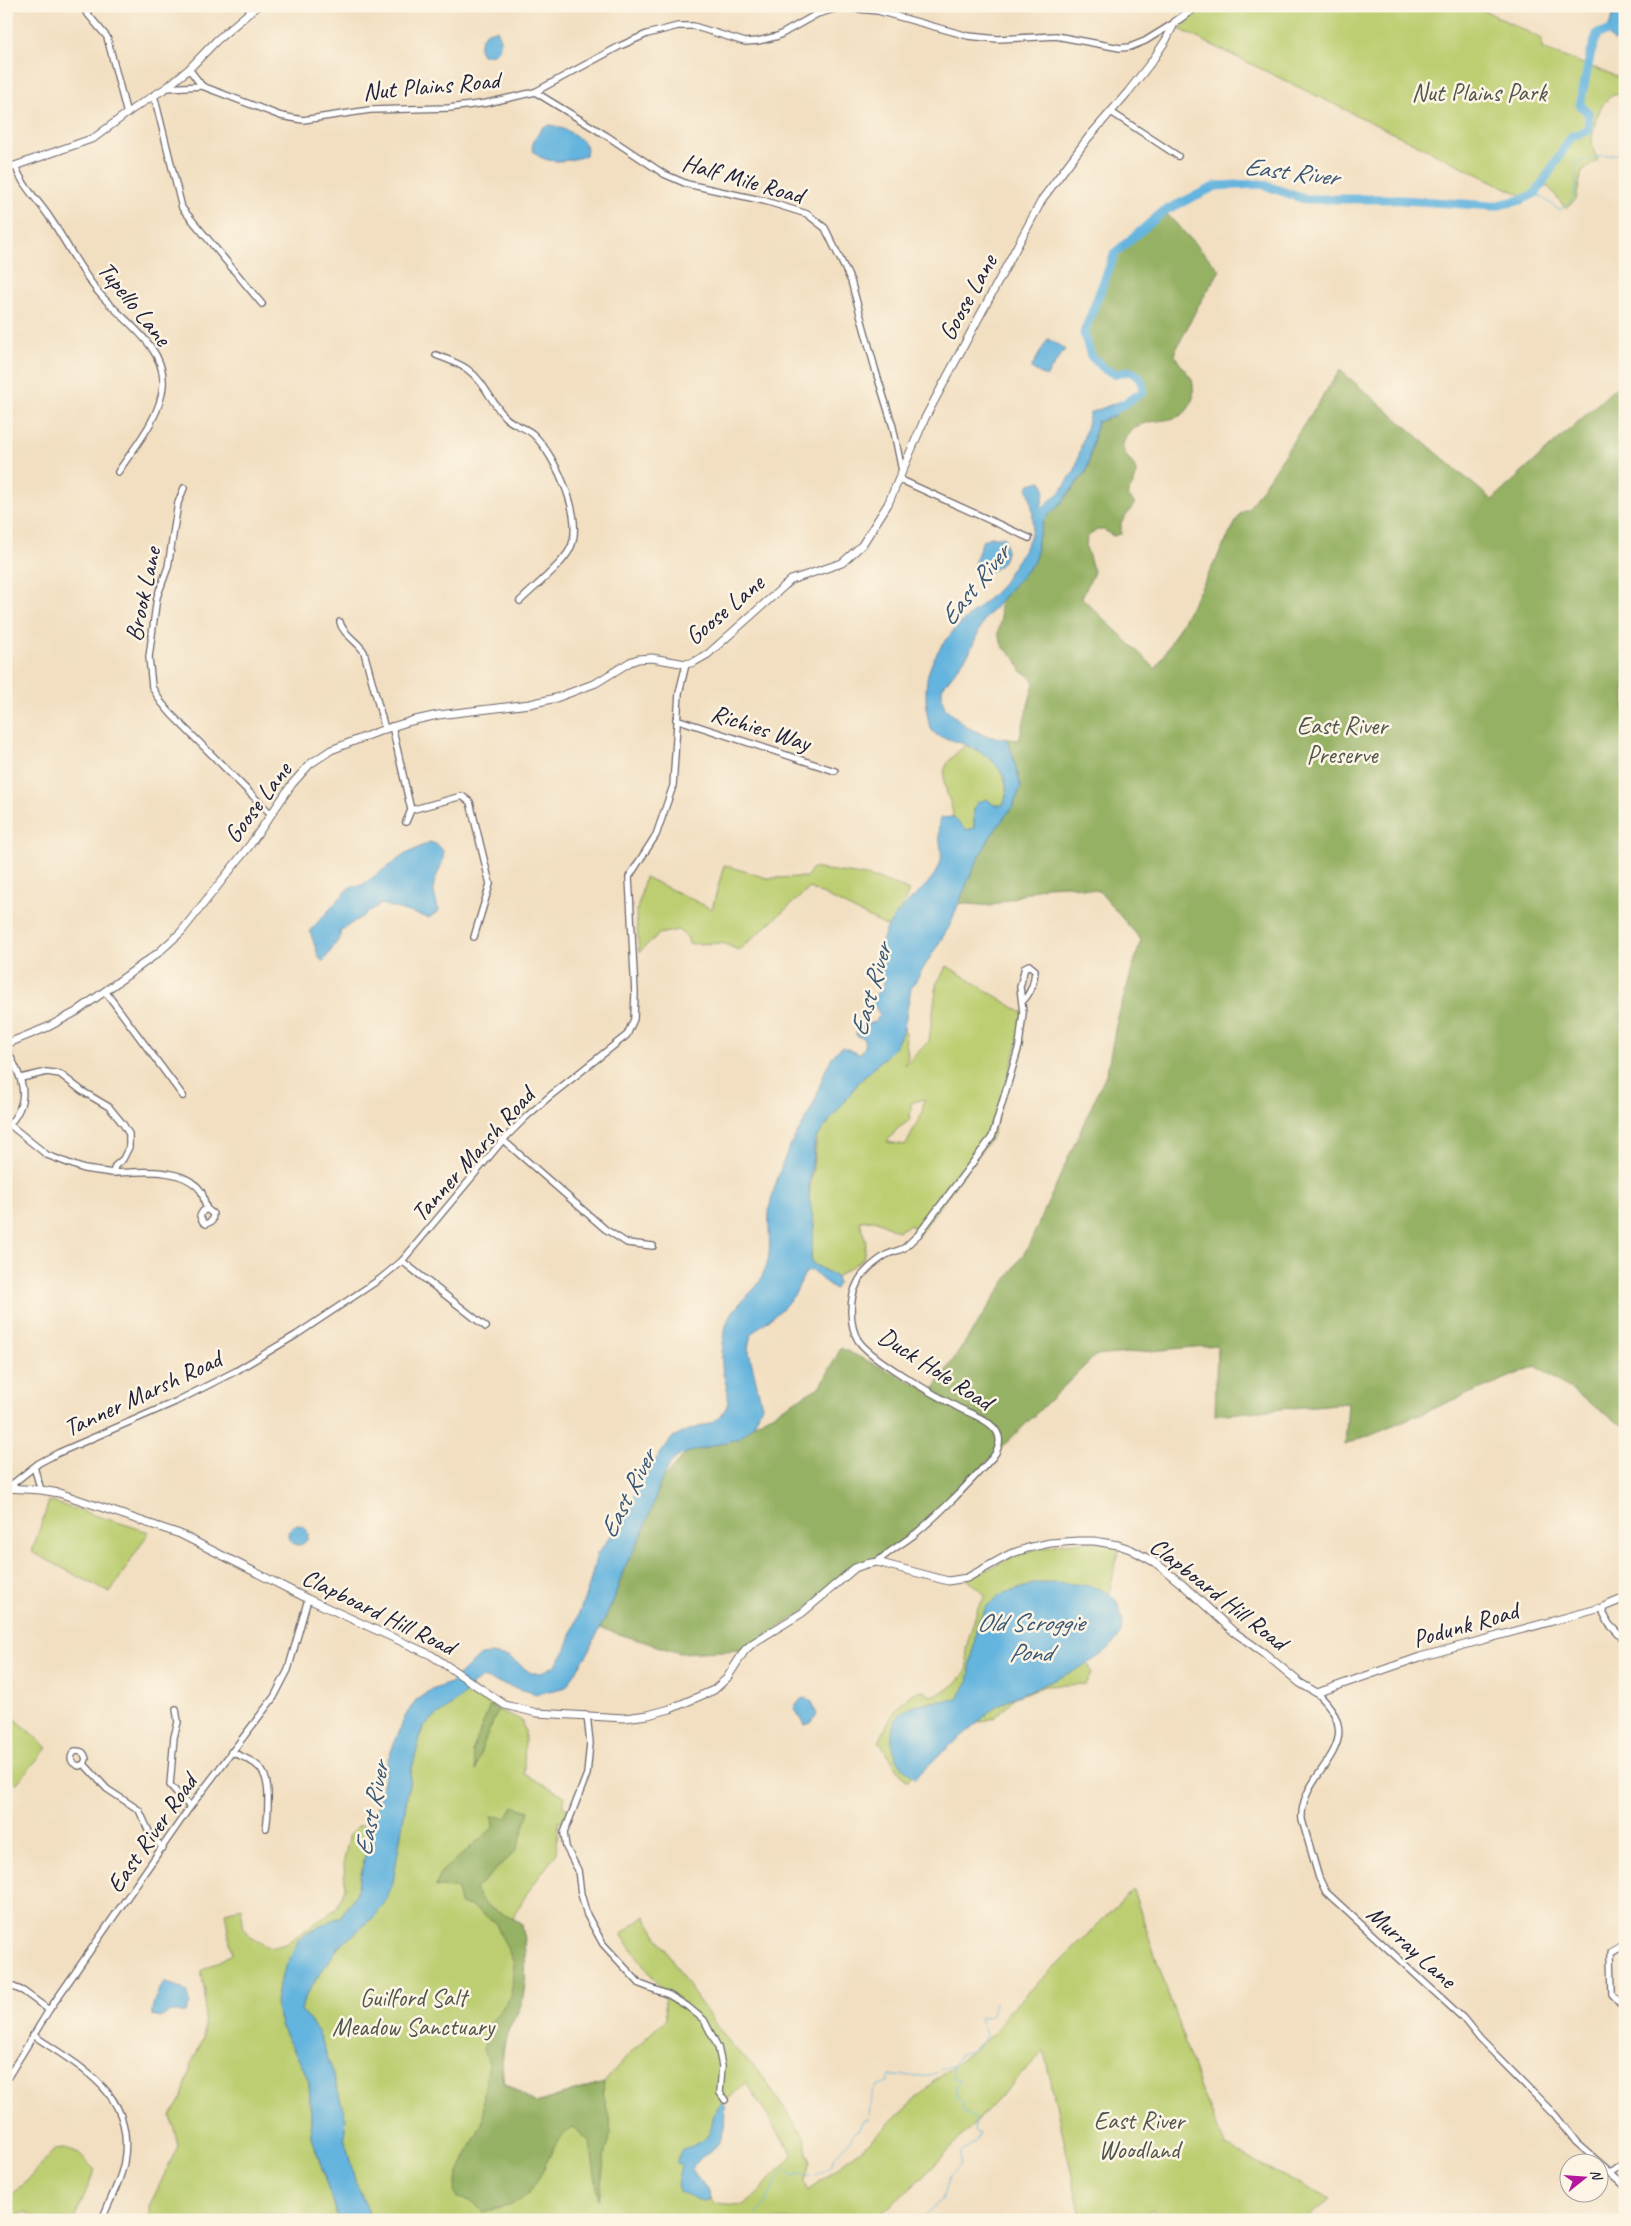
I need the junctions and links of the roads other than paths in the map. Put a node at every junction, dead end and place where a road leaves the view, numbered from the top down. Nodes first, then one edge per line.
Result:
1 (81, 6) edge
2 (257, 6) edge
3 (1197, 6) edge
4 (1175, 22) junction
5 (189, 69) junction
6 (202, 86) junction
7 (166, 88) junction
8 (535, 92) junction
9 (154, 95) junction
10 (1111, 112) junction
11 (127, 114) junction
12 (1178, 156) dead end
13 (15, 165) junction
14 (6, 169) edge
15 (262, 304) dead end
16 (436, 355) dead end
17 (118, 472) dead end
18 (902, 472) junction
19 (899, 480) junction
20 (184, 488) dead end
21 (1029, 538) dead end
22 (520, 601) dead end
23 (340, 622) dead end
24 (686, 664) junction
25 (676, 719) junction
26 (389, 727) junction
27 (835, 771) dead end
28 (411, 810) junction
29 (270, 813) junction
30 (406, 822) dead end
31 (474, 937) dead end
32 (105, 991) junction
33 (1022, 1002) junction
34 (6, 1046) edge
35 (21, 1078) junction
36 (184, 1096) dead end
37 (8, 1126) edge
38 (503, 1140) junction
39 (112, 1173) junction
40 (207, 1209) dead end
41 (653, 1246) dead end
42 (402, 1260) junction
43 (486, 1327) dead end
44 (34, 1467) junction
45 (6, 1489) edge
46 (42, 1490) junction
47 (877, 1562) junction
48 (1625, 1598) edge
49 (308, 1599) junction
50 (1601, 1608) junction
51 (1625, 1641) edge
52 (1316, 1693) junction
53 (176, 1709) dead end
54 (587, 1715) junction
55 (231, 1752) junction
56 (84, 1764) dead end
57 (190, 1807) junction
58 (266, 1828) dead end
59 (162, 1848) junction
60 (1625, 1944) edge
61 (6, 1984) edge
62 (1625, 2008) edge
63 (49, 2010) junction
64 (33, 2035) junction
65 (6, 2080) edge
66 (725, 2100) dead end
67 (1625, 2162) edge
68 (1611, 2172) junction
69 (1625, 2185) edge
70 (102, 2220) edge

1 - 11 street
2 - 5 street
3 - 4 street, Nut Plains Road
4 - 8 street, Nut Plains Road
4 - 10 street, Goose Lane
5 - 6 street
5 - 7 street
6 - 7 street, Nut Plains Road
6 - 8 street, Nut Plains Road
7 - 9 street
8 - 18 street, Half Mile Road
9 - 11 street
9 - 15 street
10 - 12 street
10 - 18 street, Goose Lane
11 - 13 street
13 - 14 street
13 - 17 street, Tupello Lane
16 - 22 street
18 - 19 street, Goose Lane
19 - 21 street
19 - 24 street, Goose Lane
20 - 29 street, Brook Lane
23 - 26 street
24 - 25 street, Tanner Marsh Road
24 - 26 street, Goose Lane
25 - 27 street, Richies Way
25 - 38 street, Tanner Marsh Road
26 - 28 street
26 - 29 street, Goose Lane
28 - 30 street
28 - 31 street
29 - 32 street, Goose Lane
32 - 34 street, Goose Lane
32 - 36 street
33 - 33 street, Duck Hole Road
33 - 47 street, Duck Hole Road
34 - 35 street
35 - 37 street
35 - 39 street
37 - 39 street
38 - 41 street
38 - 42 street, Tanner Marsh Road
39 - 40 street
42 - 43 street
42 - 44 street, Tanner Marsh Road
44 - 45 street, Tanner Marsh Road
44 - 46 street
45 - 46 street, Clapboard Hill Road
46 - 49 street, Clapboard Hill Road
47 - 52 street, Clapboard Hill Road
47 - 54 street, Clapboard Hill Road
48 - 50 street, Podunk Road
49 - 54 street, Clapboard Hill Road
49 - 55 street, East River Road
50 - 51 street
50 - 52 street, Podunk Road
52 - 68 street, Murray Lane
53 - 57 street
54 - 66 street
55 - 57 street, East River Road
55 - 58 street
56 - 59 street
57 - 59 street, East River Road
59 - 63 street, East River Road
60 - 62 street
61 - 63 street
63 - 64 street, East River Road
64 - 65 street, East River Road
64 - 70 street
67 - 68 street
68 - 69 street, Murray Lane

